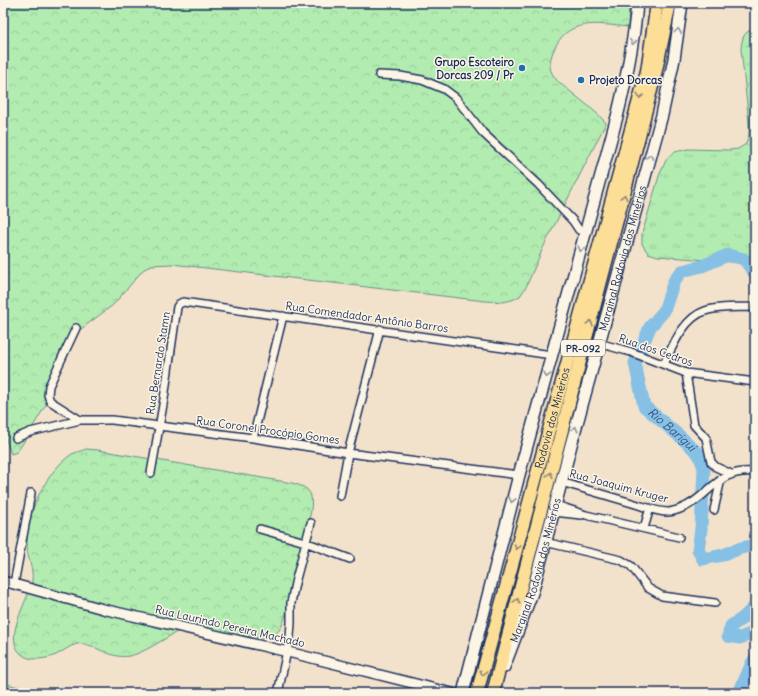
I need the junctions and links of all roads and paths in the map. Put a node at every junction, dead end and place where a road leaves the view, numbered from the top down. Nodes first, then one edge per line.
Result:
1 (637, 3) edge
2 (657, 3) edge
3 (670, 3) edge
4 (682, 3) edge
5 (379, 75) dead end
6 (586, 233) junction
7 (179, 304) joint
8 (755, 307) edge
9 (283, 316) junction
10 (76, 328) dead end
11 (380, 329) junction
12 (598, 343) junction
13 (552, 355) junction
14 (664, 364) junction
15 (686, 373) junction
16 (755, 382) edge
17 (80, 420) junction
18 (159, 426) junction
19 (16, 438) dead end
20 (253, 438) junction
21 (348, 453) junction
22 (755, 472) edge
23 (151, 473) dead end
24 (730, 474) junction
25 (519, 475) junction
26 (721, 479) junction
27 (561, 482) junction
28 (31, 493) dead end
29 (340, 496) dead end
30 (555, 508) junction
31 (650, 508) junction
32 (714, 510) dead end
33 (311, 523) dead end
34 (644, 528) junction
35 (260, 529) dead end
36 (679, 537) dead end
37 (305, 542) junction
38 (545, 542) junction
39 (350, 559) dead end
40 (3, 580) edge
41 (14, 584) junction
42 (715, 603) dead end
43 (288, 652) junction
44 (278, 693) edge
45 (452, 693) edge
46 (463, 693) edge
47 (477, 693) edge
48 (493, 693) edge

1 -> 6 main road
2 -> 47 main road, Rodovia dos Minérios / PR-092
48 -> 3 main road, Rodovia dos Minérios / PR-092
12 -> 4 main road, Marginal Rodovia dos Minérios
5 - 6 street
6 -> 13 main road
7 - 9 street, Rua Comendador Antônio Barros
7 - 18 street, Rua Bernardo Stamn
8 - 14 street
9 - 11 street, Rua Comendador Antônio Barros
9 - 20 street
10 - 17 street
11 - 13 street, Rua Comendador Antônio Barros
11 - 21 street
12 - 14 street, Rua dos Cedros
27 -> 12 main road, Marginal Rodovia dos Minérios
13 -> 25 main road
14 - 15 street, Rua dos Cedros
15 - 16 street, Rua dos Cedros
15 - 24 street
17 - 18 street, Rua Coronel Procópio Gomes
17 - 19 street, Rua Coronel Procópio Gomes
18 - 20 street, Rua Coronel Procópio Gomes
18 - 23 street, Rua Bernardo Stamn
20 - 21 street, Rua Coronel Procópio Gomes
21 - 25 street, Rua Coronel Procópio Gomes
21 - 29 street
22 - 24 street, Rua Joaquim Kruger
24 - 26 street, Rua Joaquim Kruger
25 -> 46 main road
26 - 31 street, Rua Joaquim Kruger
26 - 32 street
27 - 30 main road, Marginal Rodovia dos Minérios
27 - 31 street, Rua Joaquim Kruger
28 - 41 street
30 - 34 street
30 - 38 main road, Marginal Rodovia dos Minérios
31 - 34 street
33 - 37 street
34 - 36 street
35 - 37 street
37 - 39 street
37 - 43 street
38 - 42 street
38 - 48 main road, Marginal Rodovia dos Minérios
40 - 41 street, Rua Laurindo Pereira Machado
41 - 43 street, Rua Laurindo Pereira Machado
43 - 44 street
43 - 45 street, Rua Laurindo Pereira Machado

